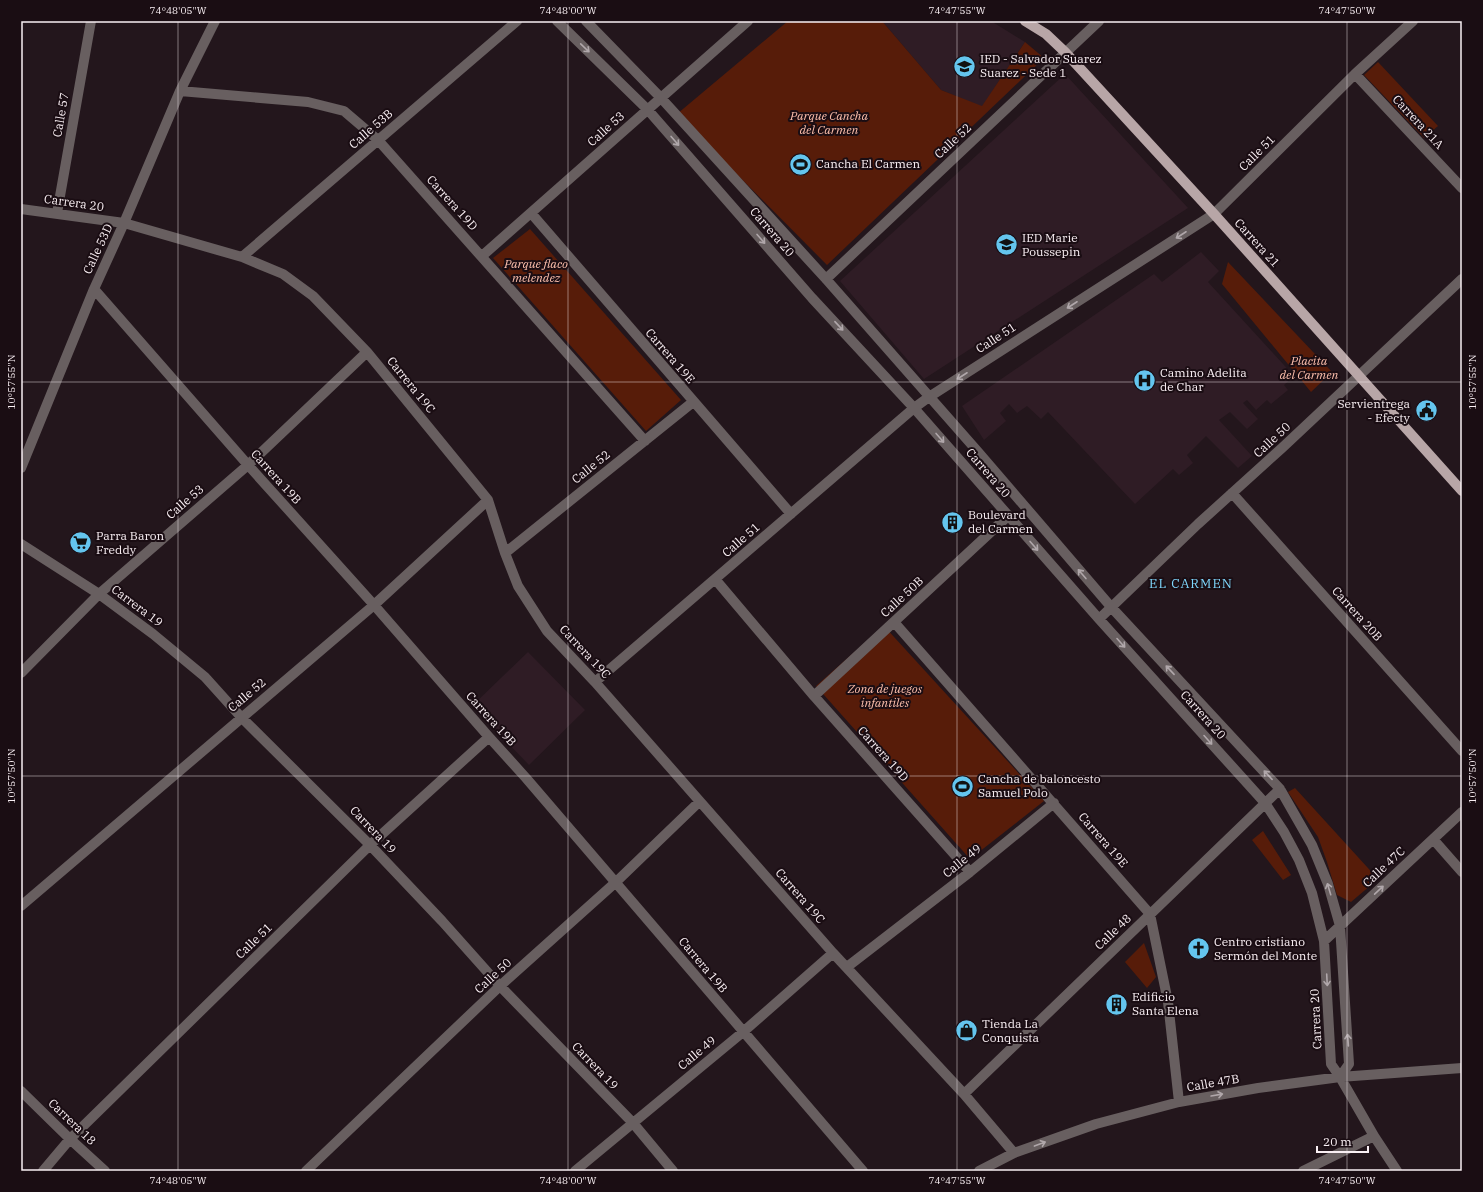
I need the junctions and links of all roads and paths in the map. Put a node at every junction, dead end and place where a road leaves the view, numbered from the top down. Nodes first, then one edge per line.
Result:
1 (91, 21) edge
2 (215, 21) edge
3 (518, 21) edge
4 (557, 21) edge
5 (586, 21) edge
6 (748, 21) edge
7 (1025, 21) edge
8 (1099, 21) edge
9 (1413, 21) edge
10 (1066, 52) junction
11 (1355, 74) junction
12 (180, 91) junction
13 (661, 98) junction
14 (648, 110) junction
15 (378, 140) junction
16 (1462, 188) edge
17 (21, 209) edge
18 (57, 213) junction
19 (531, 213) junction
20 (1214, 214) junction
21 (124, 223) junction
22 (482, 256) junction
23 (242, 257) junction
24 (826, 279) junction
25 (1462, 279) edge
26 (94, 289) junction
27 (367, 352) junction
28 (1358, 376) junction
29 (929, 397) junction
30 (693, 402) junction
31 (914, 408) junction
32 (645, 441) junction
33 (248, 465) junction
34 (21, 468) edge
35 (1462, 491) edge
36 (1232, 493) junction
37 (488, 500) junction
38 (791, 514) junction
39 (1008, 516) junction
40 (21, 544) edge
41 (505, 553) junction
42 (715, 579) junction
43 (99, 594) junction
44 (374, 605) junction
45 (1112, 608) junction
46 (1099, 620) junction
47 (894, 622) junction
48 (21, 673) edge
49 (595, 682) junction
50 (814, 696) junction
51 (241, 717) junction
52 (489, 737) junction
53 (1462, 751) edge
54 (1280, 789) junction
55 (699, 802) junction
56 (1054, 803) junction
57 (1266, 803) junction
58 (1462, 812) edge
59 (1433, 839) junction
60 (370, 845) junction
61 (970, 872) junction
62 (1462, 872) edge
63 (616, 882) junction
64 (21, 906) edge
65 (1150, 914) junction
66 (1340, 926) junction
67 (1324, 941) junction
68 (833, 953) junction
69 (847, 967) junction
70 (500, 986) junction
71 (743, 1032) junction
72 (1462, 1068) edge
73 (1340, 1076) junction
74 (21, 1091) edge
75 (964, 1094) junction
76 (1179, 1102) junction
77 (633, 1123) junction
78 (1374, 1136) junction
79 (70, 1139) junction
80 (1014, 1153) junction
81 (44, 1171) edge
82 (105, 1171) edge
83 (306, 1171) edge
84 (575, 1171) edge
85 (674, 1171) edge
86 (863, 1171) edge
87 (979, 1171) edge
88 (1303, 1171) edge
89 (1397, 1171) edge

1 - 18 street, Calle 57
2 - 12 street, Calle 53D
3 - 15 street, Calle 53B
4 -> 14 street, Carrera 20
5 - 13 street, Carrera 20
6 - 13 street, Calle 53
7 - 10 main road, Carrera 21
8 - 10 street, Calle 52
9 - 11 street, Calle 51
10 - 20 main road, Carrera 21
10 - 24 street, Calle 52
11 - 16 street, Carrera 21A
11 - 20 street, Calle 51
12 - 15 street, Carrera 19D
12 - 21 street, Calle 53D
13 - 14 street, Calle 53
13 - 24 street, Carrera 20
14 - 19 street, Calle 53
14 -> 31 street, Carrera 20
15 - 22 street, Carrera 19D
15 - 23 street, Calle 53B
17 - 18 street, Carrera 20
18 - 21 street, Carrera 20
19 - 22 street, Calle 53
19 - 30 street, Carrera 19E
20 - 28 main road, Carrera 21
20 -> 29 street, Calle 51
21 - 23 street, Carrera 19C
21 - 26 street, Calle 53D
22 - 32 street, Carrera 19D
23 - 27 street, Carrera 19C
24 - 29 street, Carrera 20
25 - 28 street, Calle 50
26 - 33 street, Carrera 19B
26 - 34 street, Calle 53D
27 - 33 street, Calle 53
27 - 37 street, Carrera 19C
28 - 35 main road, Carrera 21
28 - 36 street, Calle 50
29 - 31 street, Calle 51
45 -> 29 street, Carrera 20
30 - 32 street, Calle 52
30 - 38 street, Carrera 19E
31 - 38 street, Calle 51
31 -> 39 street, Carrera 20
32 - 41 street, Calle 52
33 - 43 street, Calle 53
33 - 44 street, Carrera 19B
36 - 45 street, Calle 50
36 - 53 street, Carrera 20B
37 - 41 street, Carrera 19C
37 - 44 street, Calle 52
38 - 42 street, Calle 51
39 -> 46 street, Carrera 20
39 - 47 street, Calle 50B
40 - 43 street, Carrera 19
41 - 49 street, Carrera 19C
42 - 49 street, Calle 51
42 - 50 street, Carrera 19D
43 - 48 street, Calle 53
43 - 51 street, Carrera 19
44 - 51 street, Calle 52
44 - 52 street, Carrera 19B
45 - 46 street, Calle 50
54 -> 45 street, Carrera 20
46 -> 57 street, Carrera 20
47 - 50 street, Calle 50B
47 - 56 street, Carrera 19E
49 - 55 street, Carrera 19C
50 - 61 street, Carrera 19D
51 - 60 street, Carrera 19
51 - 64 street, Calle 52
52 - 60 street, Calle 51
52 - 63 street, Carrera 19B
54 - 57 street, Calle 48
66 -> 54 street, Carrera 20
55 - 63 street, Calle 50
55 - 68 street, Carrera 19C
56 - 61 street, Calle 49
56 - 65 street, Carrera 19E
57 - 65 street, Calle 48
57 - 67 street, Carrera 20
58 - 59 street, Calle 47C
59 - 62 street
66 -> 59 street, Calle 47C
60 - 70 street, Carrera 19
60 - 79 street, Calle 51
61 - 69 street, Calle 49
63 - 70 street, Calle 50
63 - 71 street, Carrera 19B
65 - 75 street, Calle 48
65 - 76 street, Carrera 19E
66 - 67 street, Calle 47C
73 -> 66 street, Carrera 20
67 -> 73 street, Carrera 20
68 - 69 street, Carrera 19C
68 - 71 street, Calle 49
69 - 75 street, Carrera 19C
70 - 77 street, Carrera 19
70 - 83 street, Calle 50
71 - 77 street, Calle 49
71 - 86 street, Carrera 19B
72 - 73 street, Calle 47B
76 -> 73 street, Calle 47B
73 - 78 street, Carrera 20
74 - 79 street, Carrera 18
75 - 80 street, Carrera 19C
80 -> 76 street, Calle 47B
77 - 84 street, Calle 49
77 - 85 street, Carrera 19
78 - 88 street
78 - 89 street, Carrera 20
79 - 81 street, Calle 51
79 - 82 street, Carrera 18
80 - 87 street, Calle 47B

